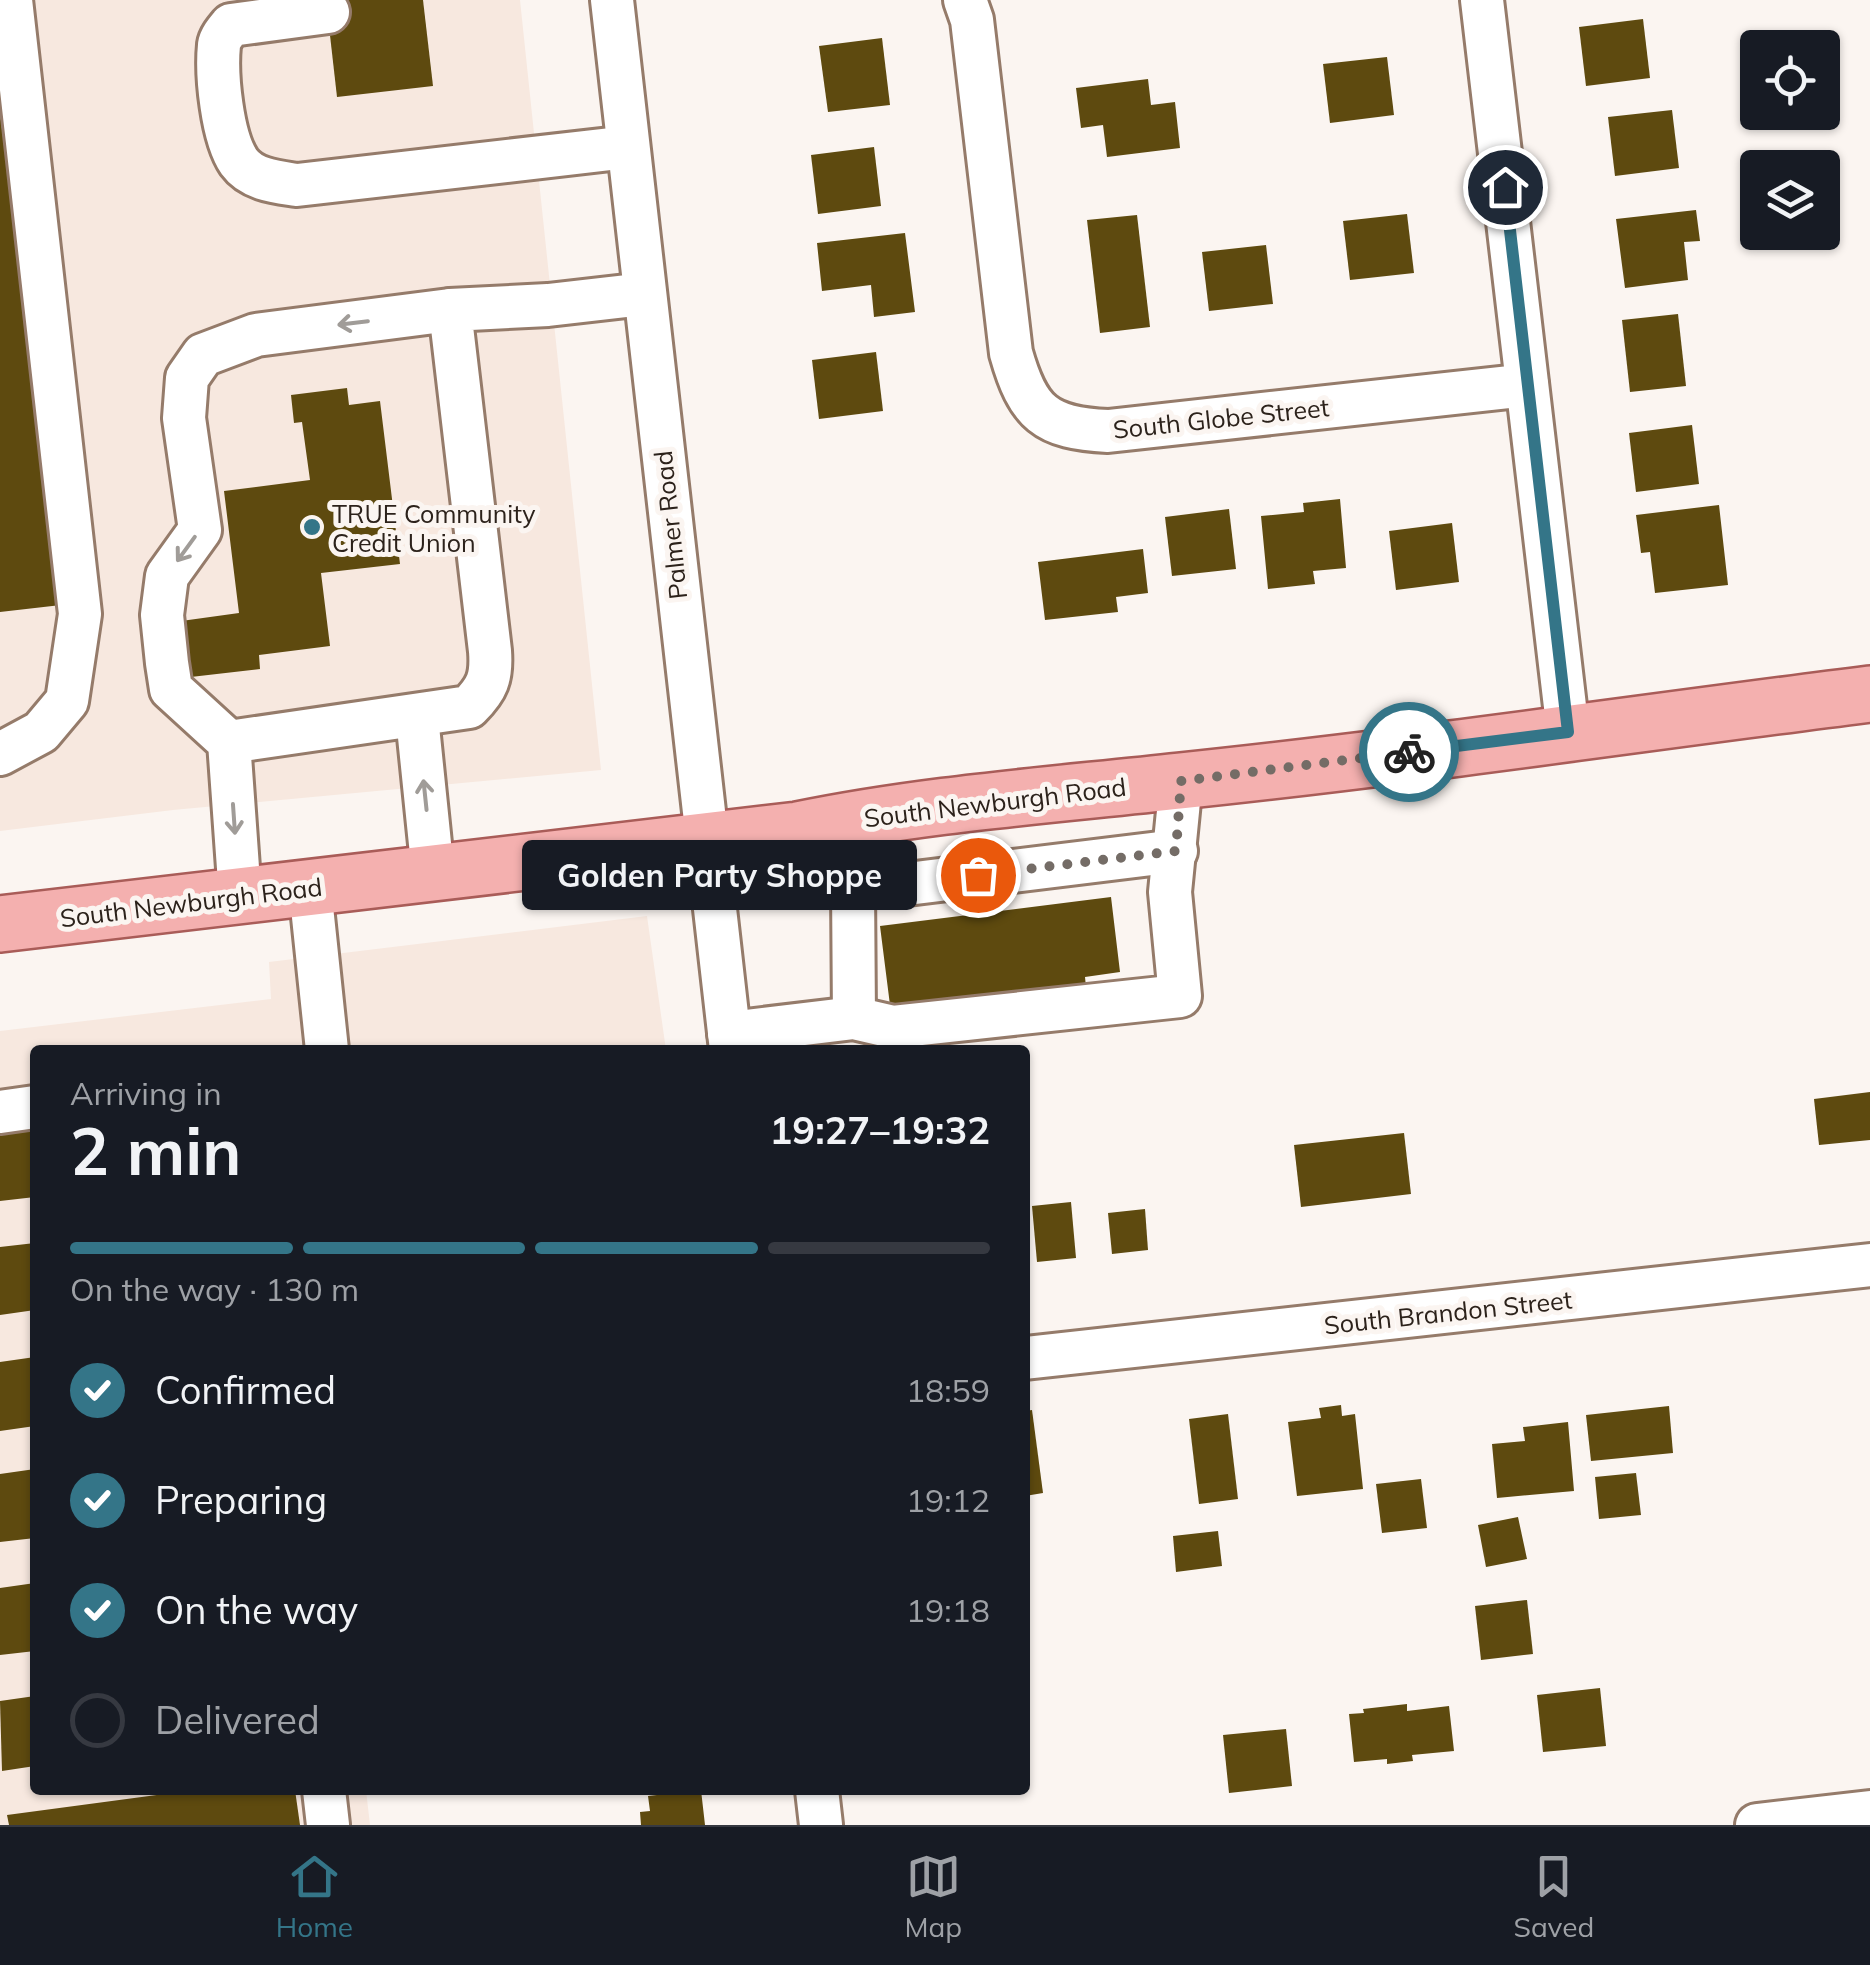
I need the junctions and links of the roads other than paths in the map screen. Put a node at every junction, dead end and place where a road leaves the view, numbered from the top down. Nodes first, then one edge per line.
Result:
1 (11, 0) edge
2 (612, 0) edge
3 (965, 0) edge
4 (1482, 0) edge
5 (328, 12) dead end
6 (628, 146) junction
7 (644, 294) junction
8 (450, 310) junction
9 (1528, 385) junction
10 (1870, 694) edge
11 (417, 716) junction
12 (1568, 732) junction
13 (229, 742) junction
14 (0, 754) edge
15 (1181, 781) junction
16 (846, 820) junction
17 (705, 841) junction
18 (1176, 851) junction
19 (433, 873) junction
20 (854, 886) junction
21 (310, 888) junction
22 (240, 896) junction
23 (0, 924) edge
24 (854, 1018) junction
25 (730, 1041) edge
26 (326, 1045) edge
27 (30, 1109) edge
28 (0, 1112) edge
29 (1870, 1265) edge
30 (1030, 1357) edge
31 (325, 1795) edge
32 (818, 1795) edge
33 (1870, 1812) edge
34 (328, 1825) edge
35 (821, 1825) edge
36 (1757, 1825) edge

1 - 14 street
2 - 6 street, Palmer Road
3 - 9 street, South Globe Street
4 - 9 street
5 - 6 street
6 - 7 street, Palmer Road
7 - 8 street
7 - 17 street, Palmer Road
8 - 11 street
8 -> 13 street
9 - 12 street
10 - 12 main road, South Newburgh Road
11 - 13 street
19 -> 11 street
12 - 15 main road, South Newburgh Road
13 -> 22 street
15 - 16 main road, South Newburgh Road
15 - 18 street
16 - 17 main road, South Newburgh Road
16 - 20 street
17 - 19 main road, South Newburgh Road
17 - 25 street, Palmer Road
18 - 20 street
18 - 24 street
19 - 21 main road, South Newburgh Road
20 - 24 street
21 - 22 main road, South Newburgh Road
21 - 26 street
22 - 23 main road, South Newburgh Road
24 - 25 street
27 - 28 street
29 - 30 street, South Brandon Street
31 - 34 street
32 - 35 street
33 - 36 street

